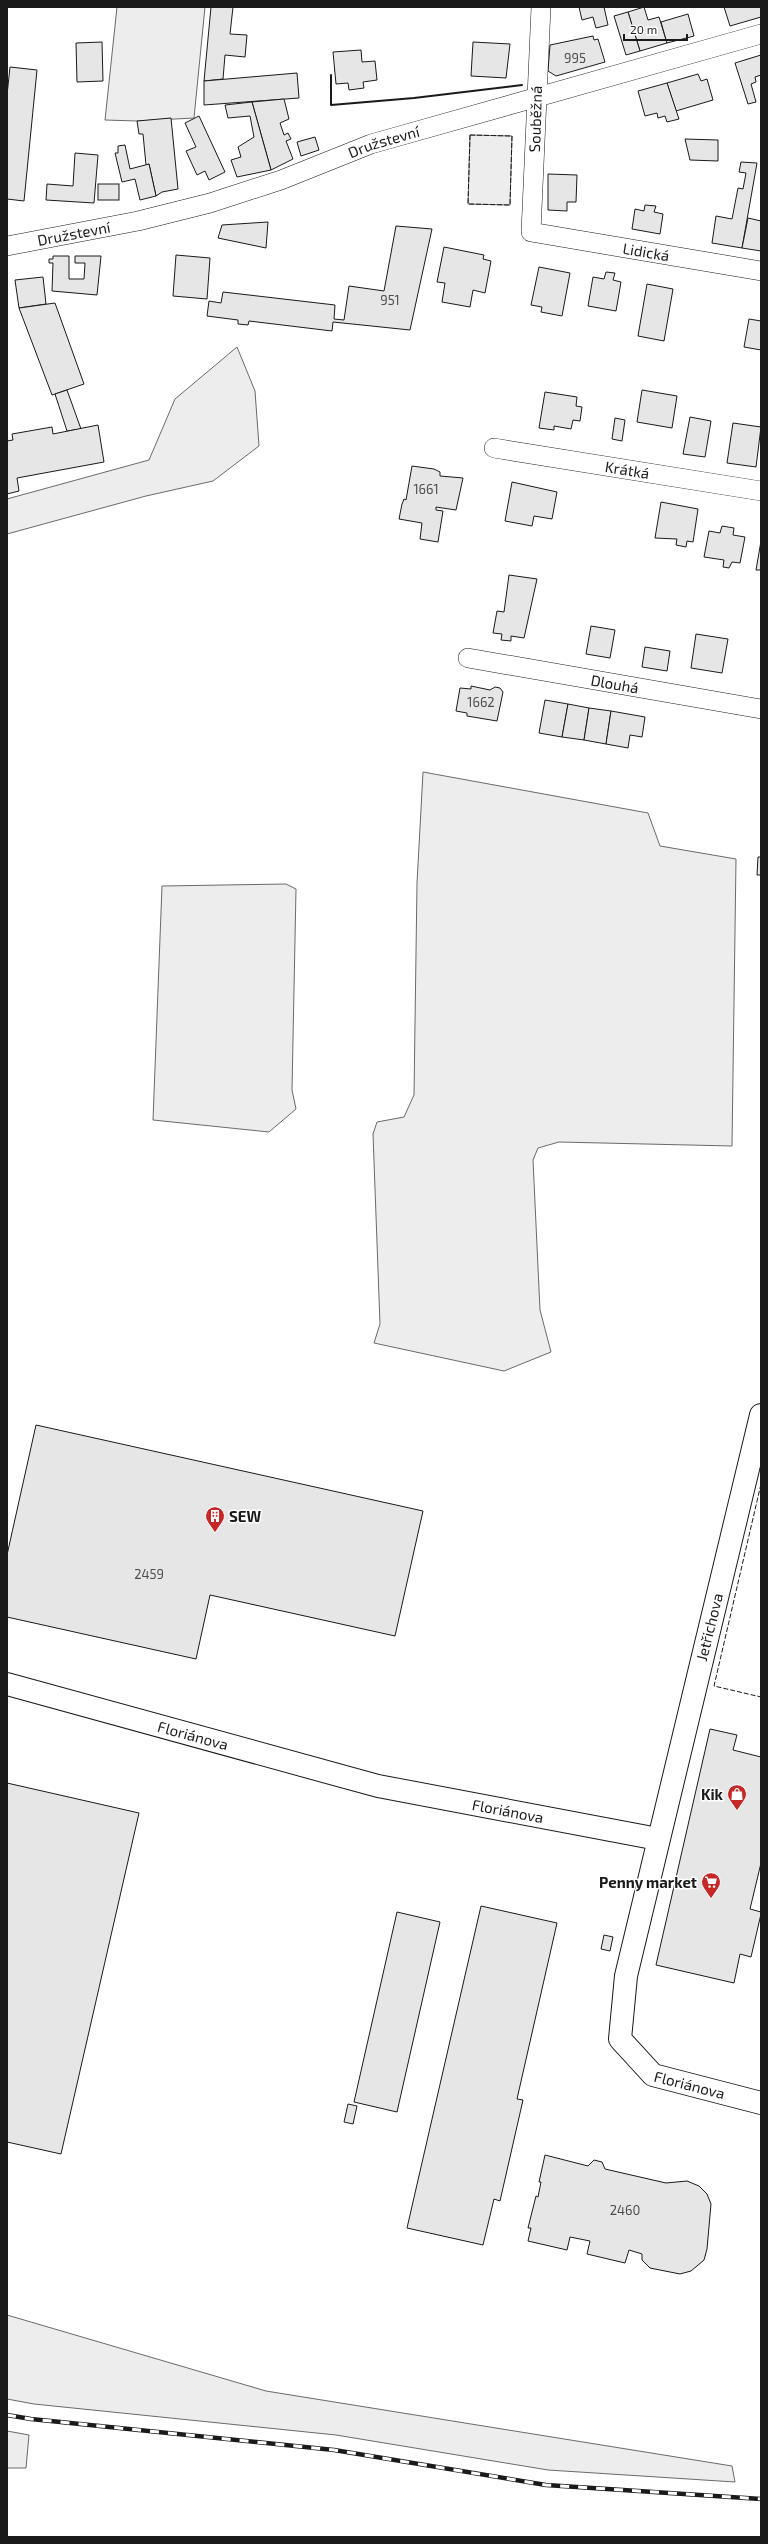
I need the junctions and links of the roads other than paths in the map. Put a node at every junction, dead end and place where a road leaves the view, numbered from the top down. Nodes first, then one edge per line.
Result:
1 (541, 7) edge
2 (761, 34) edge
3 (535, 98) junction
4 (531, 232) joint
5 (7, 246) edge
6 (761, 270) edge
7 (494, 448) dead end
8 (761, 491) edge
9 (468, 658) dead end
10 (761, 710) edge
11 (761, 1415) edge
12 (7, 1684) edge
13 (658, 1839) junction
14 (761, 2102) edge

1 - 3 street, Souběžná
2 - 3 street, Družstevní
3 - 4 street, Souběžná
3 - 5 street, Družstevní
4 - 6 street, Lidická
7 - 8 street, Krátká
9 - 10 street, Dlouhá
11 - 13 street, Jetřichova
12 - 13 street, Floriánova
13 - 14 street, Floriánova

